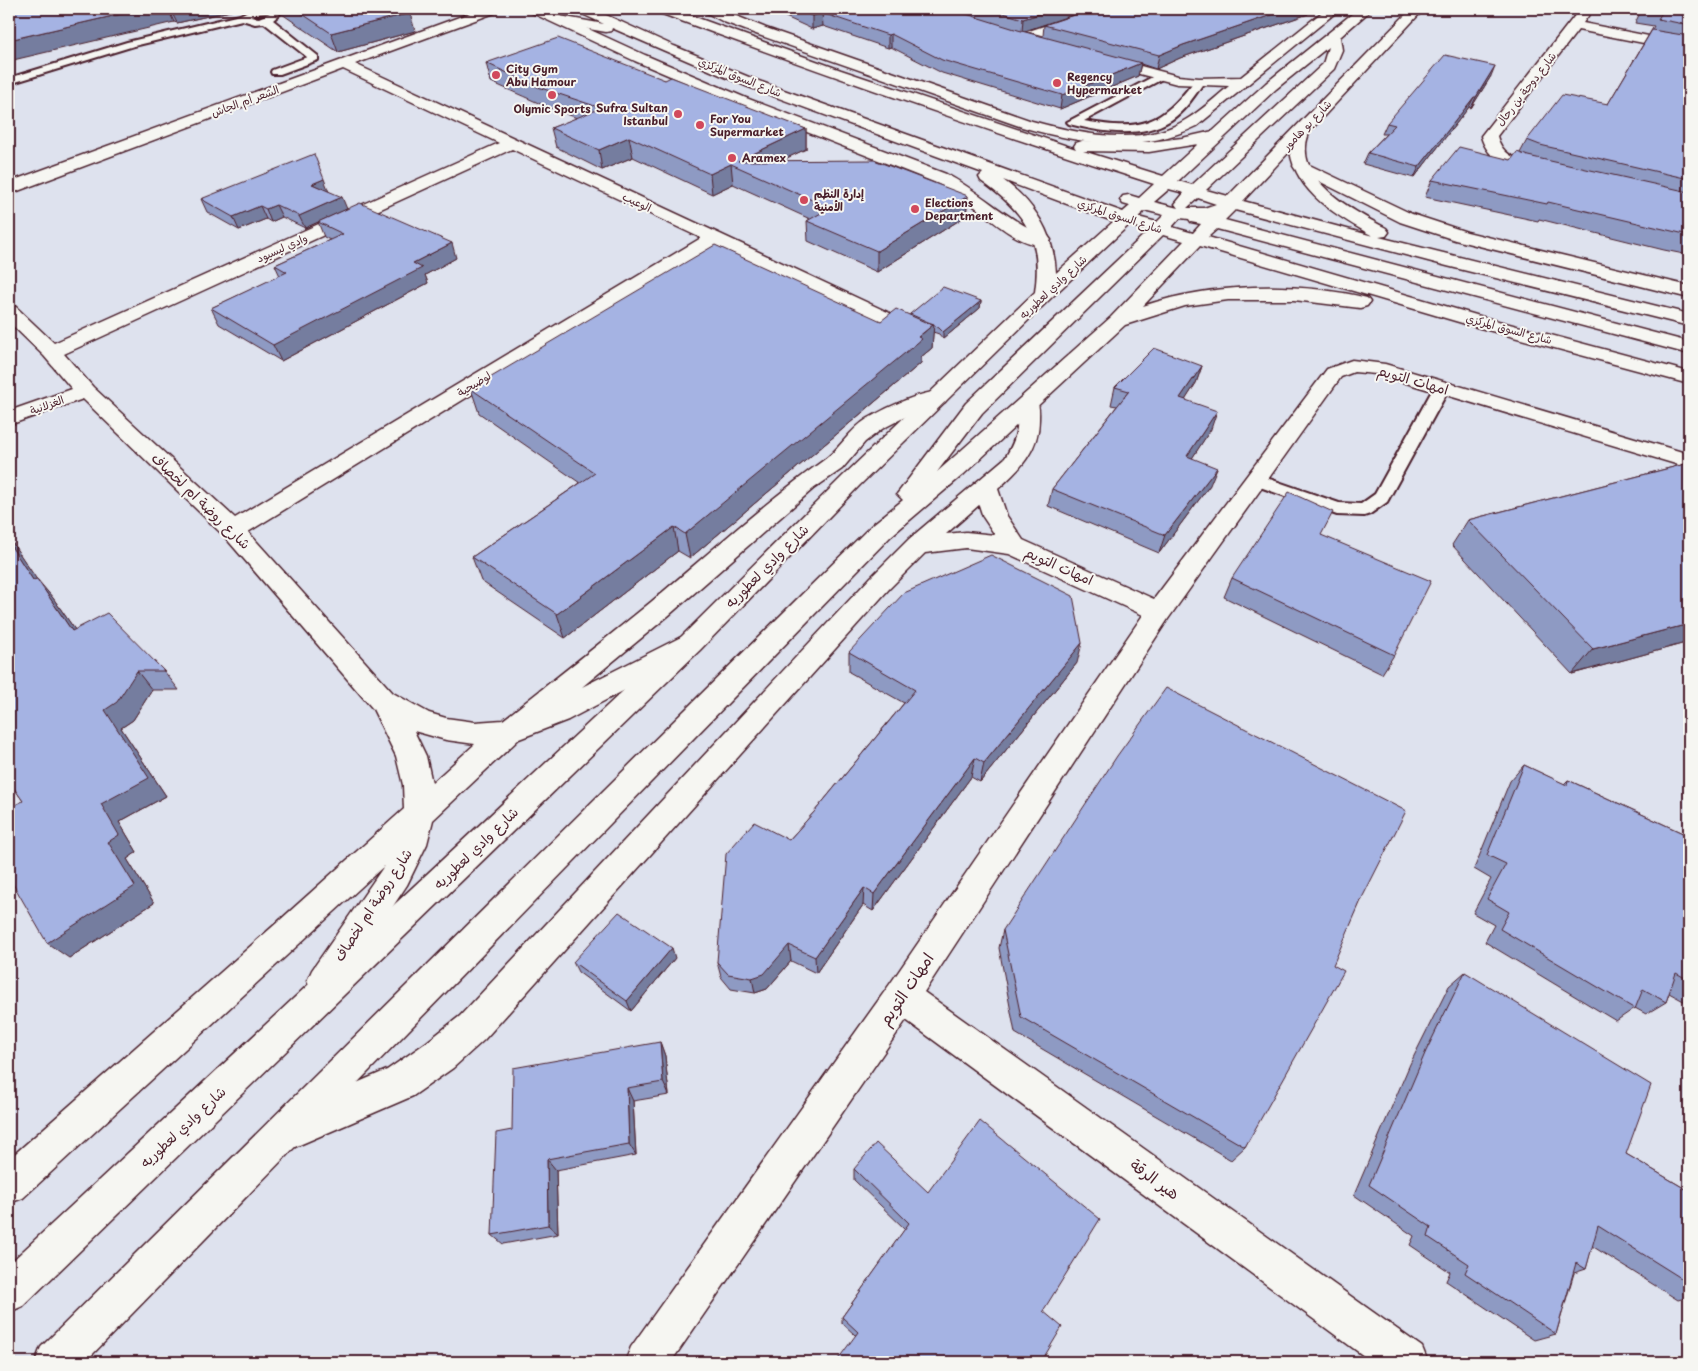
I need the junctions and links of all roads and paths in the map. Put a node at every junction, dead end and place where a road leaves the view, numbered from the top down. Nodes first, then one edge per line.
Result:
1 (287, 9) edge
2 (508, 9) edge
3 (530, 9) edge
4 (535, 9) edge
5 (583, 9) edge
6 (662, 9) edge
7 (710, 9) edge
8 (1107, 9) edge
9 (1334, 9) edge
10 (1418, 9) edge
11 (1587, 9) edge
12 (253, 10) edge
13 (487, 11) edge
14 (1360, 11) edge
15 (275, 12) junction
16 (682, 14) edge
17 (243, 17) junction
18 (266, 19) junction
19 (560, 20) junction
20 (1575, 25) junction
21 (630, 32) junction
22 (1333, 36) junction
23 (131, 44) junction
24 (1050, 46) edge
25 (1689, 48) edge
26 (1086, 56) edge
27 (343, 64) junction
28 (9, 71) edge
29 (276, 72) dead end
30 (1160, 76) junction
31 (9, 82) edge
32 (1199, 82) junction
33 (1243, 82) junction
34 (1226, 95) junction
35 (1302, 130) junction
36 (1216, 134) junction
37 (1023, 137) junction
38 (512, 143) junction
39 (960, 160) junction
40 (1301, 166) junction
41 (1550, 174) edge
42 (1164, 182) junction
43 (9, 188) edge
44 (1194, 192) junction
45 (1116, 196) dead end
46 (1231, 203) junction
47 (1142, 204) junction
48 (1176, 213) junction
49 (1127, 219) junction
50 (1212, 221) junction
51 (1160, 229) junction
52 (714, 238) junction
53 (1042, 240) junction
54 (1196, 240) junction
55 (1453, 262) junction
56 (1689, 292) edge
57 (1044, 294) junction
58 (1584, 295) junction
59 (1689, 306) edge
60 (9, 310) edge
61 (1476, 320) junction
62 (1689, 320) edge
63 (1118, 321) junction
64 (932, 340) edge
65 (1689, 348) edge
66 (51, 352) junction
67 (1684, 377) edge
68 (1442, 387) junction
69 (86, 391) junction
70 (937, 397) junction
71 (1028, 404) junction
72 (9, 418) edge
73 (1689, 461) edge
74 (1255, 479) junction
75 (986, 488) junction
76 (234, 530) junction
77 (882, 530) junction
78 (918, 545) junction
79 (1014, 546) junction
80 (1159, 612) junction
81 (691, 643) junction
82 (383, 702) junction
83 (509, 730) junction
84 (419, 814) junction
85 (902, 996) junction
86 (300, 1016) junction
87 (282, 1134) junction
88 (9, 1184) edge
89 (9, 1292) edge
90 (56, 1362) edge
91 (646, 1362) edge
92 (1407, 1362) edge

1 - 15 lane
2 - 13 street, الشعر أم الجاش
3 - 4 street
4 - 19 street, شارع السوق المركزي
5 - 21 street, شارع السوق المركزي
6 - 16 street
7 - 34 street
8 - 24 street
9 - 33 street
10 - 35 street, شارع بو هامور
11 - 20 street, شارع دوحة بن رحال
12 - 15 lane
12 - 17 lane
13 - 27 street, الشعر أم الجاش
14 - 22 street
15 - 18 lane
16 - 37 street
17 - 18 lane
17 - 23 lane
18 - 29 lane
19 - 21 street
19 - 53 street, شارع السوق المركزي
20 - 25 street
20 - 41 street, شارع دوحة بن رحال
21 - 39 street, شارع السوق المركزي
22 - 36 street
22 - 44 street
23 - 28 lane
23 - 31 lane
26 - 30 street
27 - 38 street, الوعيب
27 - 43 street, الشعر أم الجاش
30 - 32 street
30 - 32 lane
32 - 33 street
32 - 34 street
33 - 34 street
35 - 40 street
35 - 46 street, شارع بو هامور
36 - 37 street
36 - 42 street
37 - 42 street
38 - 52 street, الوعيب
38 - 66 street, وادي ليسيود
39 - 49 street, شارع السوق المركزي
39 - 53 street
40 - 55 street
40 - 56 street
42 - 44 street
42 - 47 street
42 - 48 street
44 - 46 street
44 - 48 street
45 - 47 street
46 - 48 street
46 - 50 street, شارع بو هامور
46 - 55 street
47 - 48 street
47 - 49 street
48 - 49 street
48 - 50 street
48 - 51 street
48 - 54 street
49 - 51 street, شارع السوق المركزي
49 - 57 street, شارع وادي لعطوريه
50 - 54 street, شارع بو هامور
50 - 65 street
51 - 54 street, شارع السوق المركزي
51 - 77 street
52 - 64 street, الوعيب
52 - 76 street, لوضيحية
53 - 57 street
54 - 61 street, شارع السوق المركزي
54 - 63 street
55 - 58 street
57 - 70 street, شارع وادي لعطوريه
58 - 59 street
58 - 62 street
60 - 66 street, شارع روضة ام لخصاف
61 - 63 street
61 - 67 street, شارع السوق المركزي
63 - 71 street
66 - 69 street, شارع روضة ام لخصاف
68 - 73 street, امهات التويم
68 - 74 street, امهات التويم
68 - 74 lane
69 - 72 street, الغزلانية
69 - 76 street, شارع روضة ام لخصاف
70 - 81 street, شارع وادي لعطوريه
70 - 83 street, شارع وادي لعطوريه
71 - 75 street
71 - 77 street
74 - 80 street, امهات التويم
75 - 78 street
75 - 79 street, امهات التويم
76 - 82 street, شارع روضة ام لخصاف
77 - 87 street
78 - 79 street, امهات التويم
78 - 87 street
79 - 80 street, امهات التويم
80 - 85 street, امهات التويم
81 - 83 street, شارع روضة ام لخصاف
81 - 86 street, شارع وادي لعطوريه
82 - 83 street, شارع روضة ام لخصاف
82 - 84 street, شارع روضة ام لخصاف
83 - 84 street, شارع وادي لعطوريه
84 - 86 street, شارع روضة ام لخصاف
84 - 88 street, شارع وادي لعطوريه
85 - 91 street, امهات التويم
85 - 92 street, هير الرقة
86 - 89 street, شارع وادي لعطوريه
87 - 90 street

